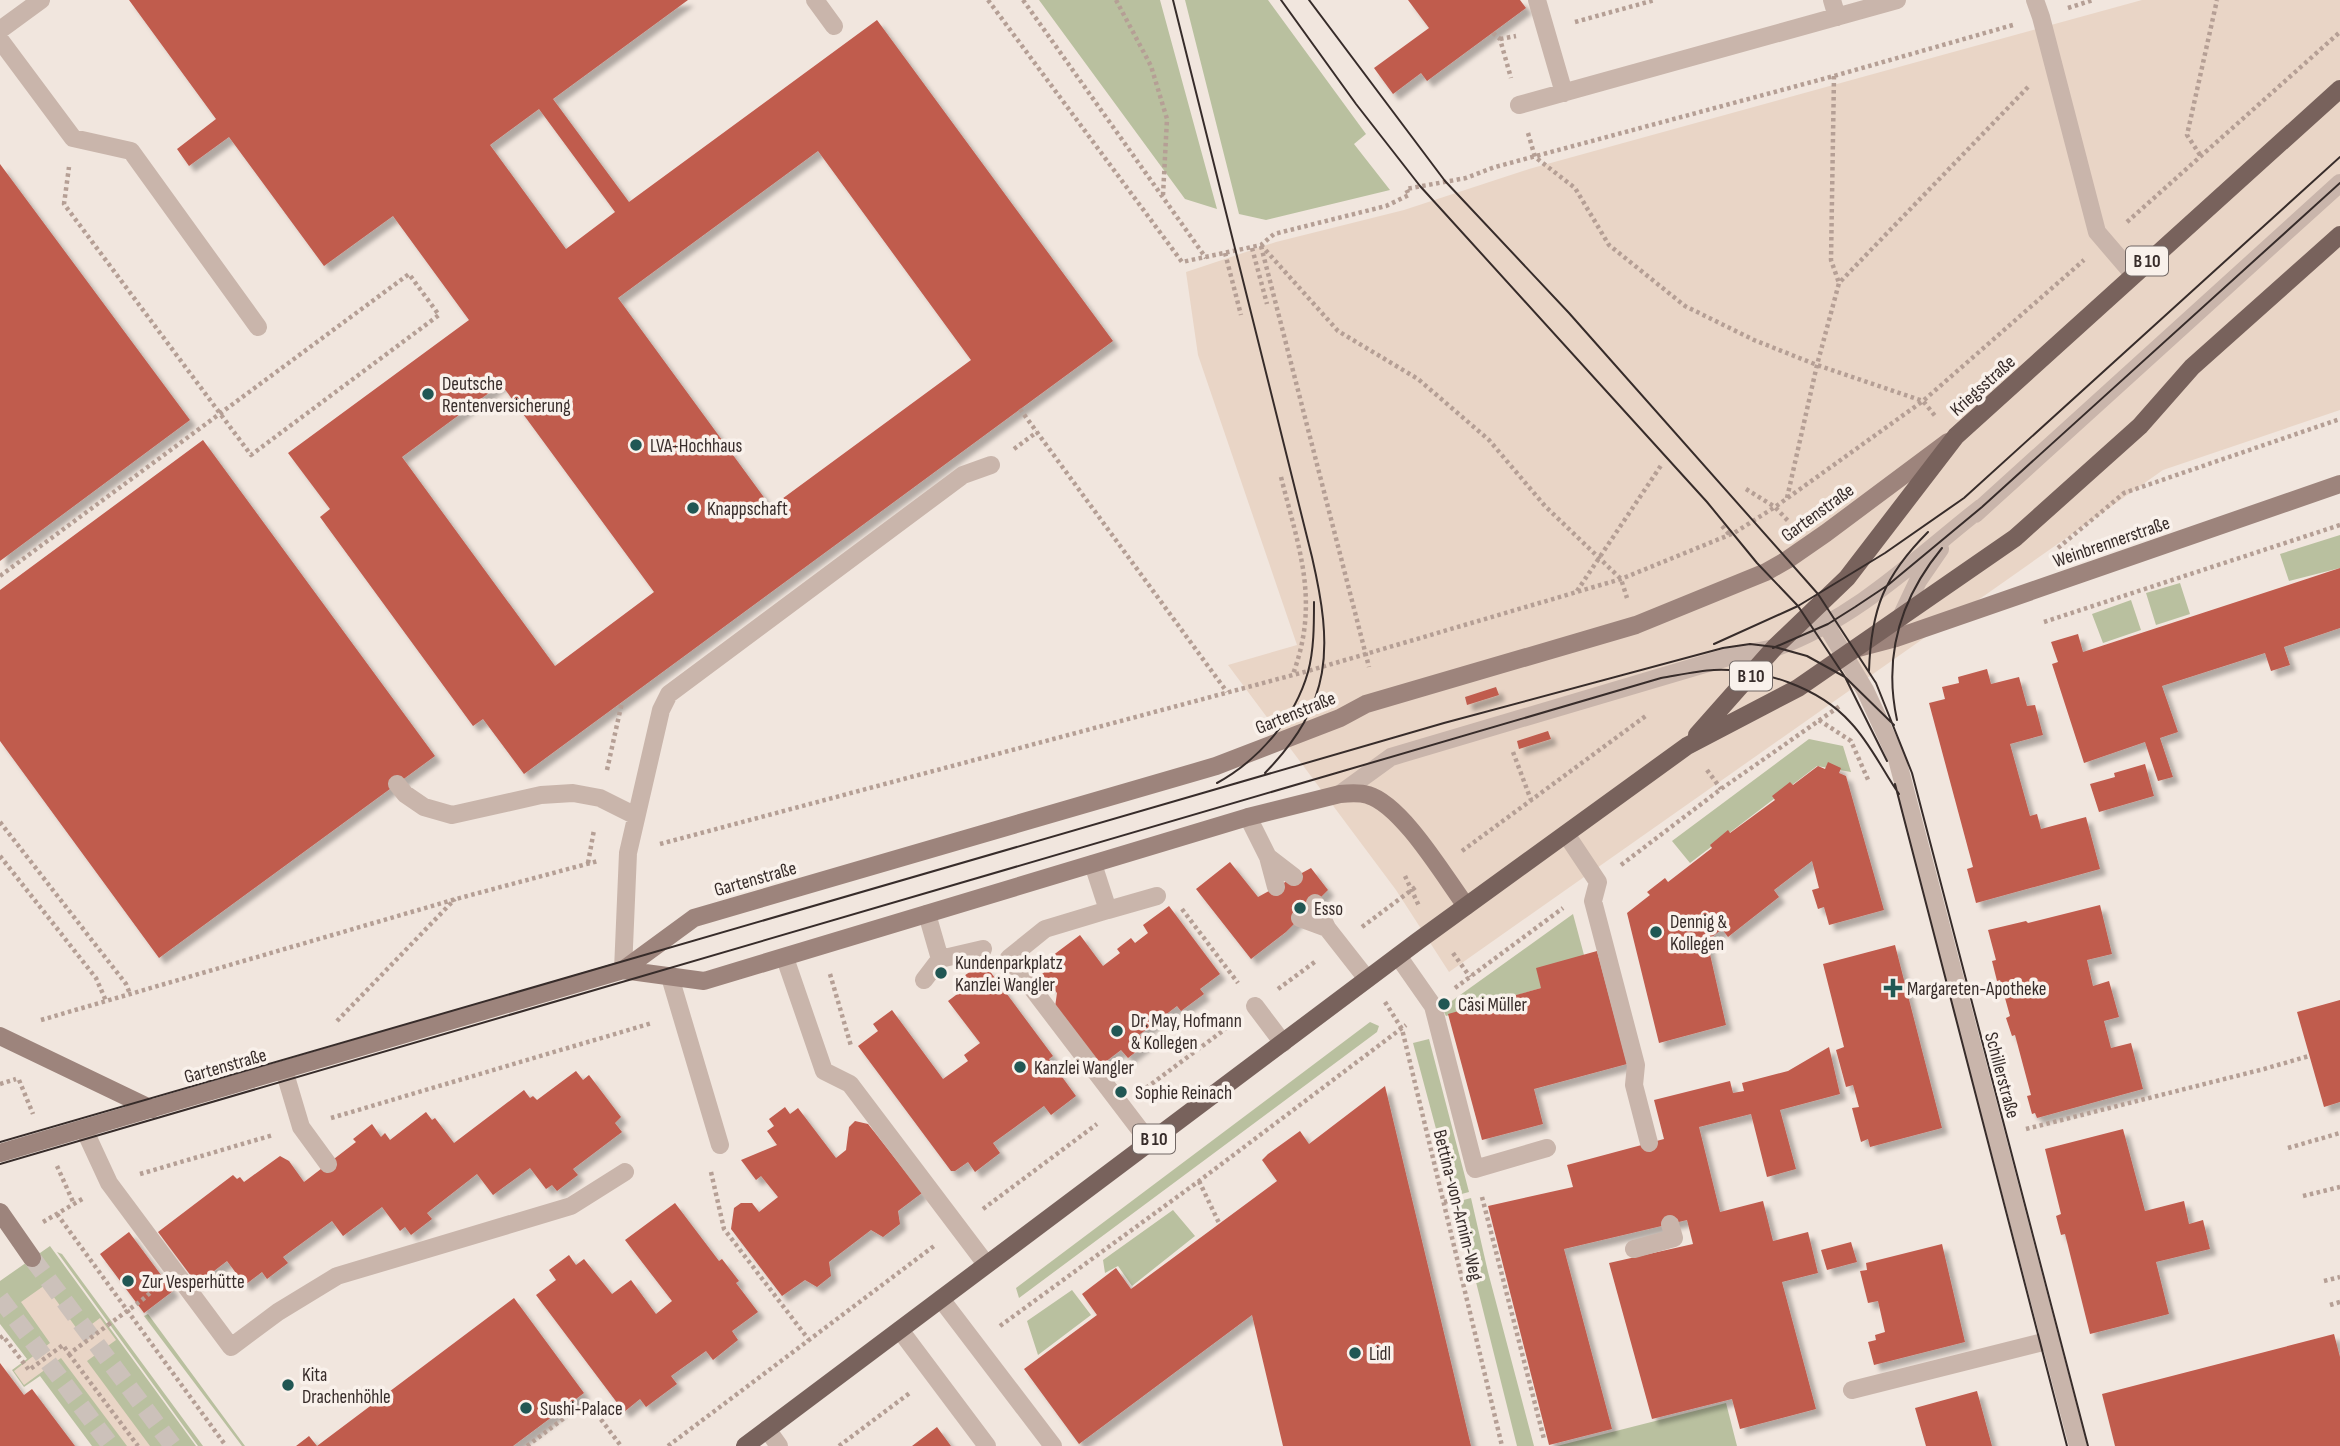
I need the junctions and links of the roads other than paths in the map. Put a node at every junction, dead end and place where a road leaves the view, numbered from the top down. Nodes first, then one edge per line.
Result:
1 (41, 0) edge
2 (815, 0) edge
3 (1537, 0) edge
4 (1897, 0) edge
5 (2038, 8) edge
6 (1834, 9) edge
7 (834, 26) dead end
8 (0, 30) edge
9 (0, 40) edge
10 (2340, 89) edge
11 (1564, 93) junction
12 (1519, 105) dead end
13 (2340, 183) edge
14 (2340, 235) edge
15 (2133, 274) junction
16 (258, 327) dead end
17 (1956, 436) junction
18 (991, 466) dead end
19 (2340, 484) edge
20 (1982, 507) junction
21 (1816, 608) junction
22 (1900, 619) junction
23 (1828, 624) junction
24 (1775, 648) junction
25 (1850, 652) junction
26 (1687, 746) junction
27 (397, 784) dead end
28 (1340, 794) junction
29 (636, 816) junction
30 (1248, 817) junction
31 (1566, 834) junction
32 (1268, 857) junction
33 (1094, 864) junction
34 (1294, 877) dead end
35 (1276, 887) dead end
36 (1157, 896) road end
37 (1315, 903) dead end
38 (1466, 906) junction
39 (1108, 910) junction
40 (927, 914) junction
41 (1300, 918) dead end
42 (1327, 928) junction
43 (982, 949) dead end
44 (1398, 956) junction
45 (785, 958) junction
46 (940, 959) junction
47 (624, 970) junction
48 (670, 977) junction
49 (1369, 978) junction
50 (925, 979) dead end
51 (1255, 1006) road end
52 (0, 1036) edge
53 (1283, 1043) junction
54 (284, 1070) junction
55 (152, 1109) junction
56 (84, 1129) junction
57 (1150, 1143) junction
58 (1649, 1143) dead end
59 (720, 1145) road end
60 (1547, 1148) dead end
61 (0, 1153) edge
62 (328, 1164) dead end
63 (625, 1172) dead end
64 (0, 1212) edge
65 (1670, 1224) dead end
66 (1634, 1249) dead end
67 (32, 1258) tunnel mouth
68 (986, 1264) junction
69 (941, 1299) junction
70 (900, 1330) junction
71 (2050, 1340) junction
72 (1852, 1390) dead end
73 (767, 1429) junction
74 (745, 1446) edge
75 (779, 1446) edge
76 (987, 1446) edge
77 (1053, 1446) edge
78 (2078, 1446) edge

1 - 8 street
2 - 7 street
3 - 11 street
4 - 6 street
5 - 15 street
6 - 11 street
9 - 16 street
10 - 15 main road, Kriegsstraße / B 10
11 - 12 street
13 - 20 street
14 - 22 main road, B 10
15 - 17 main road, Kriegsstraße / B 10
17 - 21 main road, Kriegsstraße / B 10
17 - 47 street, Gartenstraße
18 - 29 street
19 - 25 street, Weinbrennerstraße
20 - 22 street
20 - 23 street
21 - 23 street, Schillerstraße
21 - 24 main road, Kriegsstraße / B 10
22 - 25 main road, B 10
23 - 24 street
23 - 25 street, Schillerstraße
24 - 26 main road, Kriegsstraße / B 10
24 - 28 street
25 - 26 main road, B 10
25 - 71 street, Schillerstraße
26 - 31 main road, B 10
27 - 29 street
28 - 30 street, Gartenstraße
28 - 38 street, Gartenstraße
29 - 47 street
30 - 32 street
30 - 33 street, Gartenstraße
31 - 38 main road, B 10
31 - 58 street
32 - 34 street
32 - 35 street
33 - 39 street
33 - 40 street, Gartenstraße
36 - 39 street
37 - 42 street
38 - 44 main road, B 10
39 - 57 street
40 - 45 street, Gartenstraße
40 - 46 street
41 - 42 street
42 - 49 street
43 - 46 street
44 - 49 main road, B 10
44 - 60 street
45 - 48 street, Gartenstraße
45 - 68 street
46 - 50 street
47 - 48 street, Gartenstraße
47 - 54 street, Gartenstraße
48 - 59 street
49 - 53 main road, B 10
51 - 53 street
52 - 55 street
53 - 57 main road, B 10
54 - 55 street, Gartenstraße
54 - 62 street
55 - 56 street, Gartenstraße
56 - 61 street, Gartenstraße
56 - 63 street
57 - 68 main road, B 10
64 - 67 street
65 - 66 street
68 - 69 main road, B 10
69 - 70 main road, B 10
69 - 77 street
70 - 73 main road, B 10
70 - 76 street
71 - 72 street
71 - 78 street, Schillerstraße
73 - 74 main road, B 10
73 - 75 street

